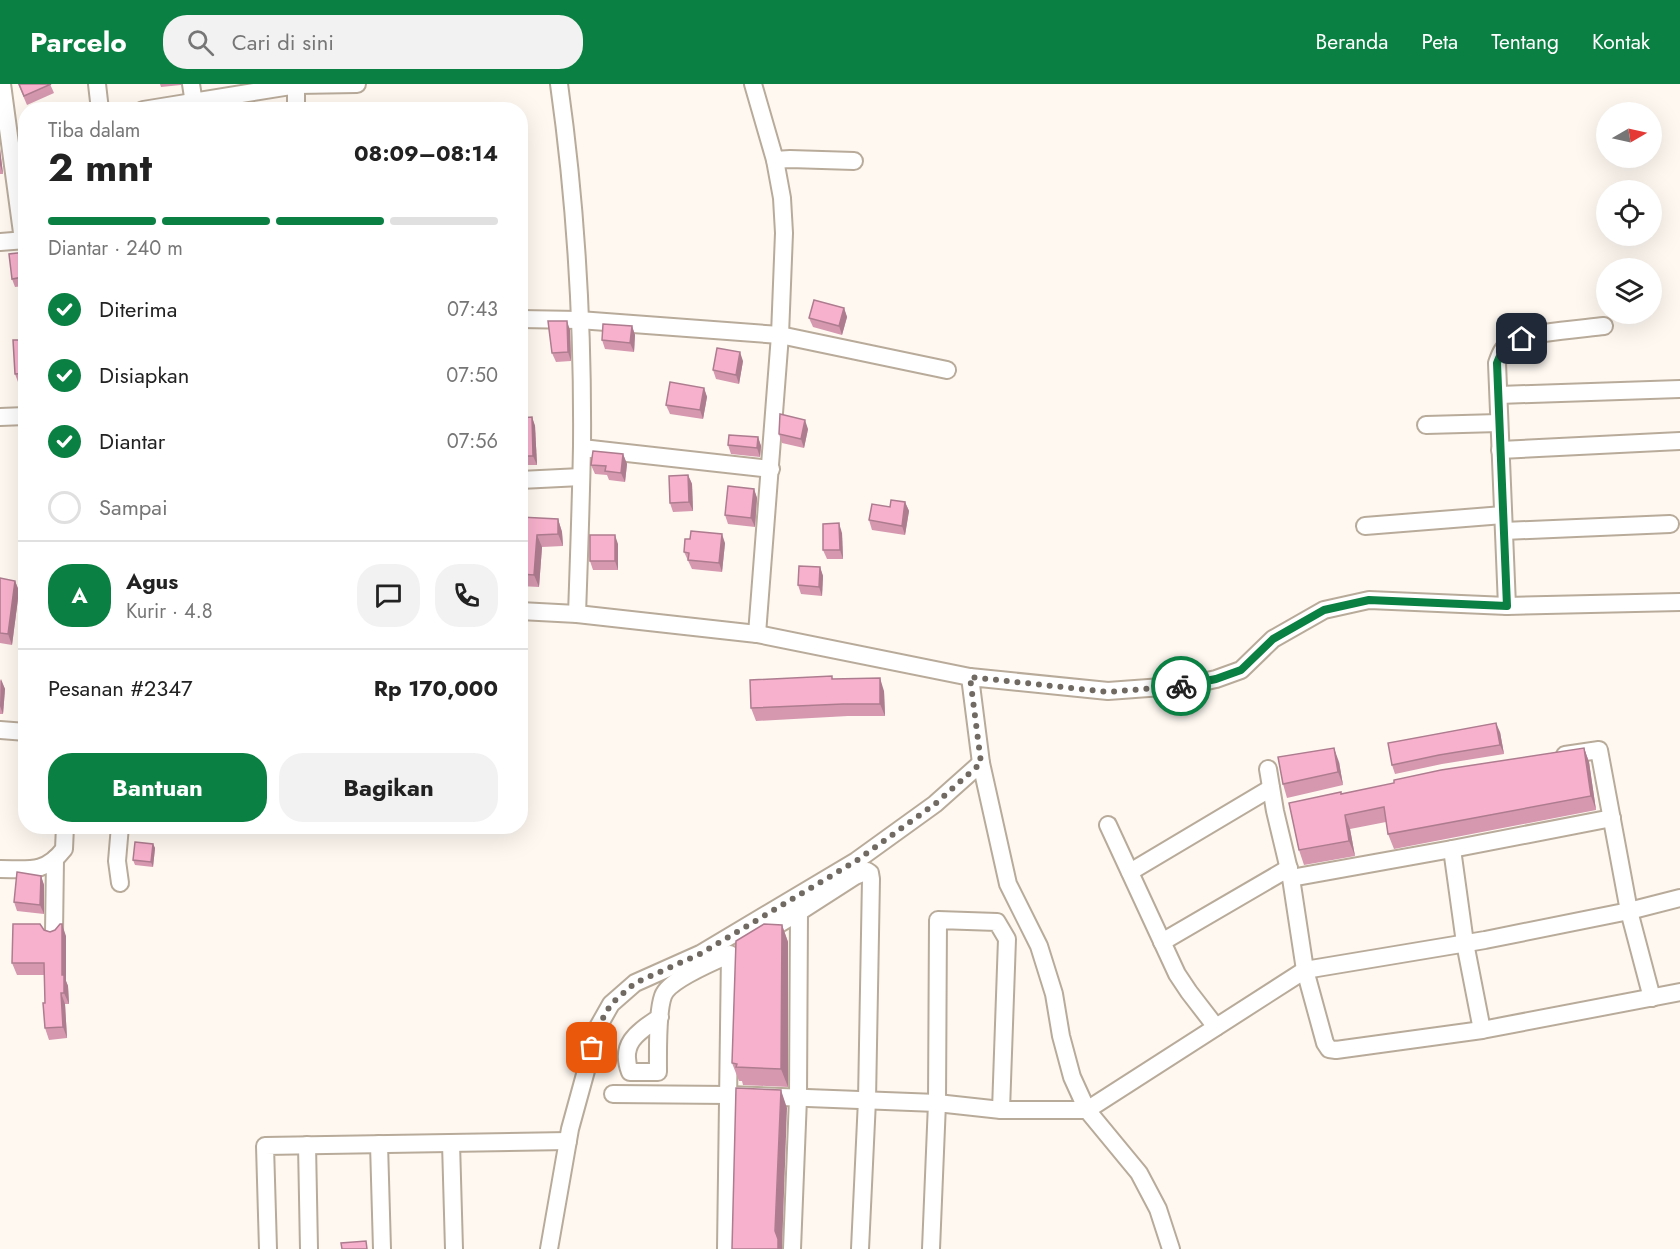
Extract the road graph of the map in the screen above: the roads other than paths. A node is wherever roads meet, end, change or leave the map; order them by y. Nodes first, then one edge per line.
1 (2, 84) edge
2 (97, 84) edge
3 (191, 84) edge
4 (357, 84) edge
5 (559, 84) edge
6 (753, 84) edge
7 (296, 85) edge
8 (99, 102) edge
9 (193, 102) edge
10 (213, 102) edge
11 (296, 102) edge
12 (12, 131) edge
13 (775, 160) junction
14 (854, 161) dead end
15 (18, 186) edge
16 (18, 240) edge
17 (0, 242) edge
18 (528, 319) edge
19 (579, 320) junction
20 (1604, 326) dead end
21 (780, 335) junction
22 (947, 370) dead end
23 (1680, 389) edge
24 (1499, 395) junction
25 (18, 416) edge
26 (0, 417) edge
27 (1499, 423) junction
28 (1426, 424) dead end
29 (1680, 441) edge
30 (582, 448) junction
31 (1500, 450) junction
32 (771, 469) junction
33 (581, 477) junction
34 (528, 480) edge
35 (1504, 523) junction
36 (1670, 524) dead end
37 (1365, 526) dead end
38 (1680, 602) edge
39 (1507, 606) junction
40 (528, 611) edge
41 (577, 614) junction
42 (757, 634) junction
43 (970, 677) junction
44 (0, 730) edge
45 (18, 731) edge
46 (1555, 757) edge
47 (981, 763) junction
48 (1268, 769) dead end
49 (1271, 788) junction
50 (1612, 818) junction
51 (1108, 825) dead end
52 (64, 834) edge
53 (119, 834) edge
54 (1452, 849) junction
55 (55, 859) junction
56 (0, 869) edge
57 (1130, 872) junction
58 (1290, 873) junction
59 (120, 883) dead end
60 (1680, 898) edge
61 (1629, 911) junction
62 (799, 912) junction
63 (54, 933) edge
64 (1162, 942) junction
65 (1465, 944) junction
66 (730, 954) junction
67 (1305, 970) junction
68 (1680, 992) edge
69 (1652, 998) junction
70 (660, 1017) dead end
71 (1216, 1027) junction
72 (1482, 1030) junction
73 (613, 1094) dead end
74 (729, 1095) junction
75 (798, 1098) junction
76 (867, 1100) junction
77 (937, 1103) junction
78 (1001, 1110) junction
79 (1087, 1110) junction
80 (568, 1141) junction
81 (451, 1143) junction
82 (379, 1144) junction
83 (307, 1145) junction
84 (268, 1249) edge
85 (309, 1249) edge
86 (382, 1249) edge
87 (454, 1249) edge
88 (549, 1249) edge
89 (726, 1249) edge
90 (792, 1249) edge
91 (860, 1249) edge
92 (931, 1249) edge
93 (1171, 1249) edge

1 - 12 street
2 - 8 street
3 - 9 street
4 - 7 street
5 - 19 street
6 - 13 street
7 - 10 street
7 - 11 street
12 - 15 street
13 - 14 street
13 - 21 street
16 - 17 street
18 - 19 street
19 - 21 street
19 - 30 street
20 - 24 street
21 - 22 street
21 - 32 street
23 - 24 street
24 - 27 street
25 - 26 street
27 - 28 street
27 - 31 street
29 - 31 street
30 - 32 street
30 - 33 street
31 - 35 street
32 - 42 street
33 - 34 street
33 - 41 street
35 - 36 street
35 - 37 street
35 - 39 street
38 - 39 street
39 - 43 street
40 - 41 street
41 - 42 street
42 - 43 street
43 - 47 street
44 - 45 street
46 - 50 street
47 - 79 street
47 - 80 street
48 - 49 street
49 - 57 street
49 - 58 street
50 - 54 street
50 - 61 street
51 - 57 street
52 - 55 street
53 - 59 street
54 - 58 street
54 - 65 street
55 - 56 street
55 - 63 street
57 - 64 street
58 - 64 street
58 - 67 street
60 - 61 street
61 - 65 street
61 - 69 street
62 - 66 street
62 - 75 street
62 - 76 street
64 - 71 street
65 - 67 street
65 - 72 street
66 - 70 street
66 - 74 street
67 - 71 street
67 - 72 street
68 - 69 street
69 - 72 street
71 - 79 street
73 - 74 street
74 - 75 street
74 - 89 street
75 - 76 street
75 - 90 street
76 - 77 street
76 - 91 street
77 - 78 street
77 - 78 street
77 - 92 street
78 - 79 street
79 - 93 street
80 - 81 street
80 - 88 street
81 - 82 street
81 - 87 street
82 - 83 street
82 - 86 street
83 - 84 street
83 - 85 street

